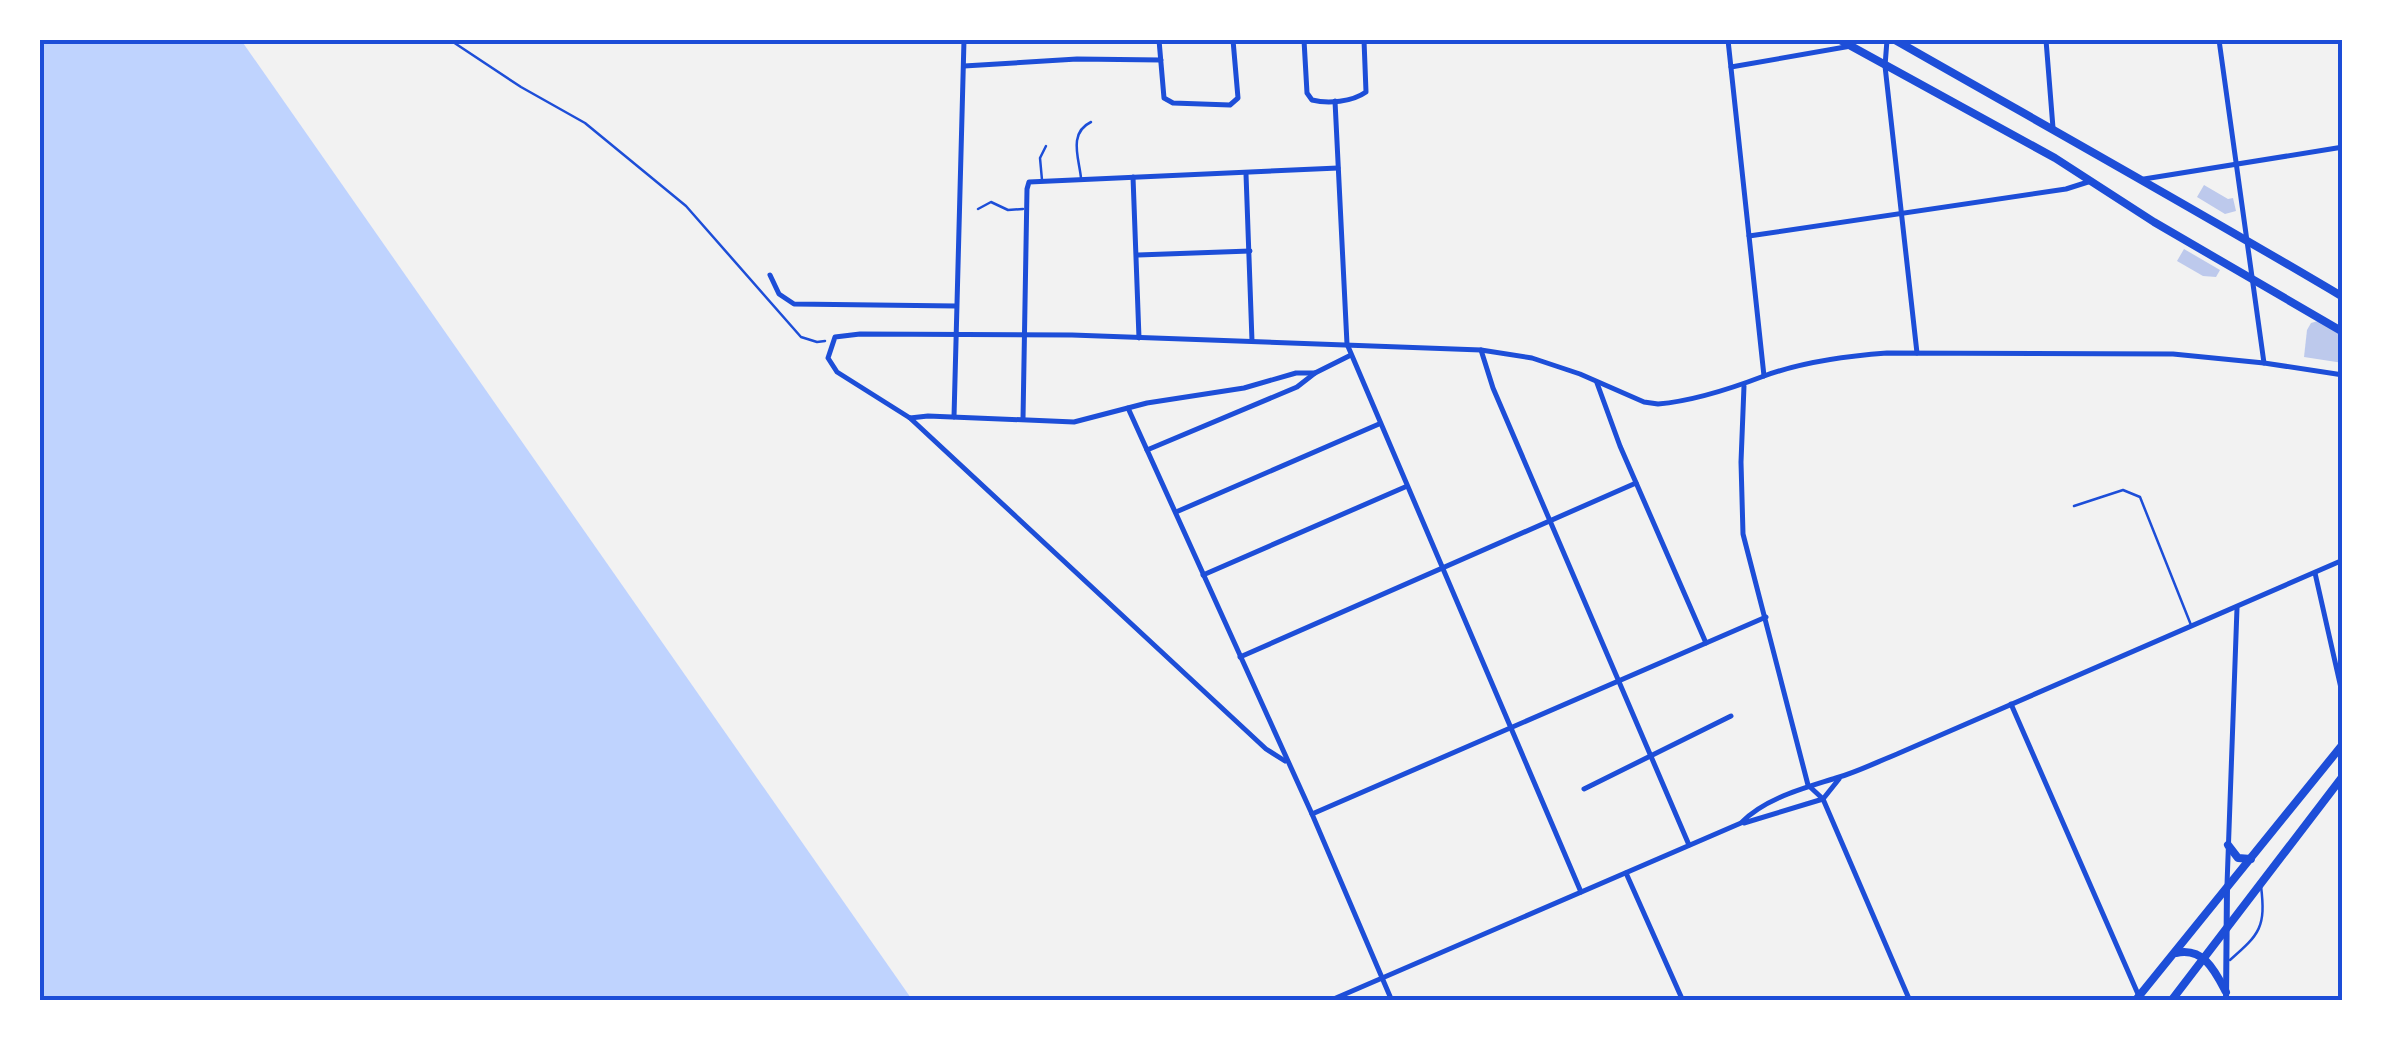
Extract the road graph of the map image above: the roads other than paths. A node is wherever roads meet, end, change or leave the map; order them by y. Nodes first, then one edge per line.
1 (964, 40) edge
2 (1159, 40) edge
3 (1233, 40) edge
4 (1304, 40) edge
5 (1364, 40) edge
6 (1728, 40) edge
7 (1840, 40) edge
8 (1887, 40) edge
9 (1899, 40) edge
10 (2046, 40) edge
11 (2219, 40) edge
12 (1851, 46) junction
13 (1160, 60) junction
14 (964, 66) junction
15 (1731, 66) junction
16 (1885, 66) junction
17 (1335, 101) junction
18 (1091, 122) dead end
19 (2053, 131) junction
20 (1046, 146) dead end
21 (2343, 147) edge
22 (2237, 163) junction
23 (1338, 168) junction
24 (1246, 174) junction
25 (1133, 177) junction
26 (1081, 179) junction
27 (1042, 180) junction
28 (2139, 180) junction
29 (2091, 181) junction
30 (978, 208) dead end
31 (1026, 208) junction
32 (1900, 214) junction
33 (1749, 236) junction
34 (2249, 240) junction
35 (1250, 251) junction
36 (1136, 256) junction
37 (770, 274) dead end
38 (2253, 279) junction
39 (2343, 296) edge
40 (956, 306) junction
41 (2343, 332) edge
42 (955, 336) junction
43 (1025, 336) junction
44 (1139, 338) junction
45 (1252, 340) junction
46 (1347, 344) junction
47 (1481, 350) junction
48 (1917, 353) junction
49 (1351, 355) junction
50 (2264, 363) junction
51 (1315, 372) junction
52 (2343, 375) edge
53 (1764, 376) junction
54 (1596, 382) junction
55 (1744, 386) junction
56 (1128, 408) junction
57 (954, 417) junction
58 (910, 418) junction
59 (1023, 420) junction
60 (1378, 424) junction
61 (1148, 450) junction
62 (1636, 483) junction
63 (1405, 486) junction
64 (2074, 506) dead end
65 (1176, 512) junction
66 (1550, 522) junction
67 (2343, 560) edge
68 (1441, 570) junction
69 (2315, 572) junction
70 (1203, 575) junction
71 (2237, 608) junction
72 (1766, 618) junction
73 (2192, 626) junction
74 (1706, 643) junction
75 (1240, 657) junction
76 (1618, 682) junction
77 (2343, 698) edge
78 (2011, 704) junction
79 (1732, 716) dead end
80 (1510, 729) junction
81 (2343, 744) edge
82 (1650, 756) junction
83 (1288, 762) junction
84 (2343, 776) edge
85 (1840, 777) junction
86 (1808, 785) junction
87 (1584, 789) dead end
88 (1824, 799) junction
89 (1312, 814) junction
90 (1741, 823) junction
91 (2228, 845) junction
92 (1689, 846) junction
93 (2251, 860) junction
94 (1626, 873) junction
95 (2260, 885) junction
96 (2227, 887) junction
97 (1580, 892) junction
98 (2227, 928) junction
99 (2174, 954) junction
100 (2204, 958) junction
101 (2227, 962) junction
102 (1382, 977) junction
103 (2226, 997) edge
104 (2137, 998) edge
105 (1329, 1001) edge
106 (1392, 1001) edge
107 (1683, 1001) edge
108 (1910, 1001) edge
109 (2170, 1001) edge

1 - 14 street
2 - 13 street
3 - 13 street
4 - 17 street
5 - 17 street
6 - 15 street
7 - 12 main road
8 - 16 street
9 - 19 main road
10 - 19 street
11 - 22 street
12 - 15 street
12 - 16 main road
13 - 14 street
14 - 40 street
15 - 33 street
16 - 29 main road
16 - 32 street
17 - 23 street
18 - 26 lane
19 - 28 main road
20 - 27 lane
21 - 22 street
22 - 28 street
22 - 34 street
23 - 24 street
23 - 46 street
24 - 25 street
24 - 35 street
25 - 26 street
25 - 36 street
26 - 27 street
27 - 31 street
28 - 34 main road
29 - 32 street
29 - 38 main road
30 - 31 lane
31 - 43 street
32 - 33 street
32 - 48 street
33 - 53 street
34 - 38 street
34 - 39 main road
35 - 36 street
35 - 45 street
36 - 44 street
37 - 40 street
38 - 41 main road
38 - 50 street
40 - 42 street
42 - 43 street
42 - 57 street
42 - 58 street
43 - 44 street
43 - 59 street
44 - 45 street
45 - 46 street
46 - 47 street
46 - 49 street
47 - 54 street
47 - 66 street
48 - 50 street
48 - 53 street
49 - 51 street
49 - 60 street
50 - 52 street
51 - 56 street
51 - 61 street
53 - 55 street
54 - 55 street
54 - 62 street
55 - 72 street
56 - 59 street
56 - 61 street
57 - 58 street
57 - 59 street
58 - 83 street
60 - 63 street
60 - 65 street
61 - 65 street
62 - 66 street
62 - 74 street
63 - 68 street
63 - 70 street
64 - 73 lane
65 - 70 street
66 - 68 street
66 - 76 street
67 - 69 street
68 - 75 street
68 - 80 street
69 - 71 street
69 - 77 street
70 - 75 street
71 - 73 street
71 - 91 street
72 - 74 street
72 - 86 street
73 - 78 street
74 - 76 street
75 - 83 street
76 - 80 street
76 - 82 street
78 - 85 street
78 - 104 street
79 - 82 street
80 - 89 street
80 - 97 street
81 - 93 main road
82 - 87 street
82 - 92 street
83 - 89 street
84 - 95 main road
85 - 86 street
85 - 88 street
86 - 88 street
86 - 90 street
88 - 90 street
88 - 108 street
89 - 102 street
90 - 92 street
91 - 93 main road
91 - 96 street
92 - 94 street
93 - 96 main road
94 - 97 street
94 - 107 street
95 - 98 main road
95 - 101 lane
96 - 98 main road
96 - 99 main road
97 - 102 street
98 - 100 main road
98 - 101 main road
99 - 100 main road
99 - 104 main road
100 - 103 main road
100 - 109 main road
101 - 103 main road
102 - 105 street
102 - 106 street

